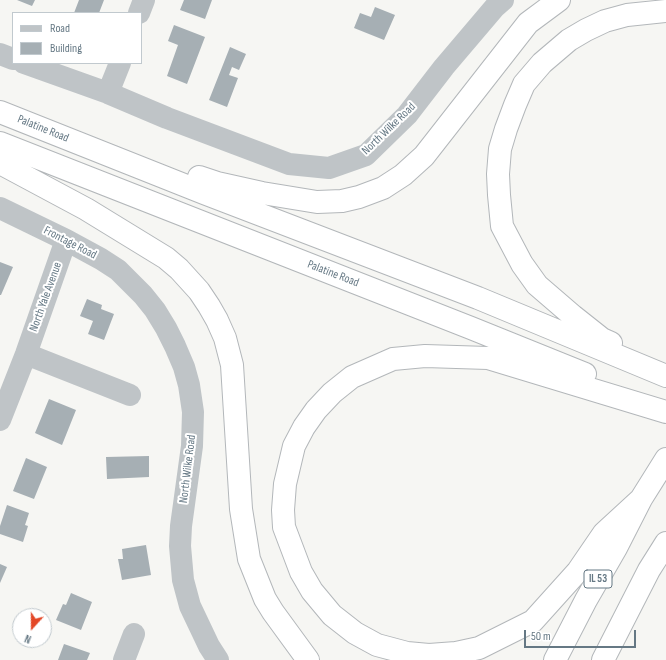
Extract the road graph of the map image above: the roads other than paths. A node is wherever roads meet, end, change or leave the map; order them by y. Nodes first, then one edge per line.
1 (144, 0) edge
2 (503, 0) edge
3 (559, 0) edge
4 (666, 11) edge
5 (139, 12) edge
6 (0, 54) edge
7 (12, 59) edge
8 (27, 64) edge
9 (120, 64) edge
10 (108, 93) junction
11 (0, 101) edge
12 (0, 112) edge
13 (0, 143) edge
14 (0, 163) edge
15 (0, 208) edge
16 (66, 240) junction
17 (134, 287) joint
18 (26, 354) junction
19 (666, 370) edge
20 (666, 376) edge
21 (130, 395) dead end
22 (666, 407) edge
23 (666, 412) edge
24 (0, 420) edge
25 (664, 462) edge
26 (641, 499) junction
27 (666, 543) edge
28 (134, 634) dead end
29 (124, 660) edge
30 (218, 660) edge
31 (308, 660) edge
32 (555, 660) edge
33 (603, 660) edge

1 - 5 street
2 - 10 street, North Wilke Road
3 - 11 highway
4 - 19 highway
6 - 7 street
8 - 10 street
9 - 10 street
12 - 20 highway, Palatine Road
13 - 22 highway, Palatine Road
14 - 31 highway
15 - 16 street, Frontage Road
16 - 17 street, Frontage Road
16 - 18 street, North Yale Avenue
17 - 30 street, North Wilke Road
18 - 21 street
18 - 24 street, North Yale Avenue
23 - 26 highway
25 - 26 highway, IL 53
26 - 32 highway, IL 53
27 - 33 highway
28 - 29 street

